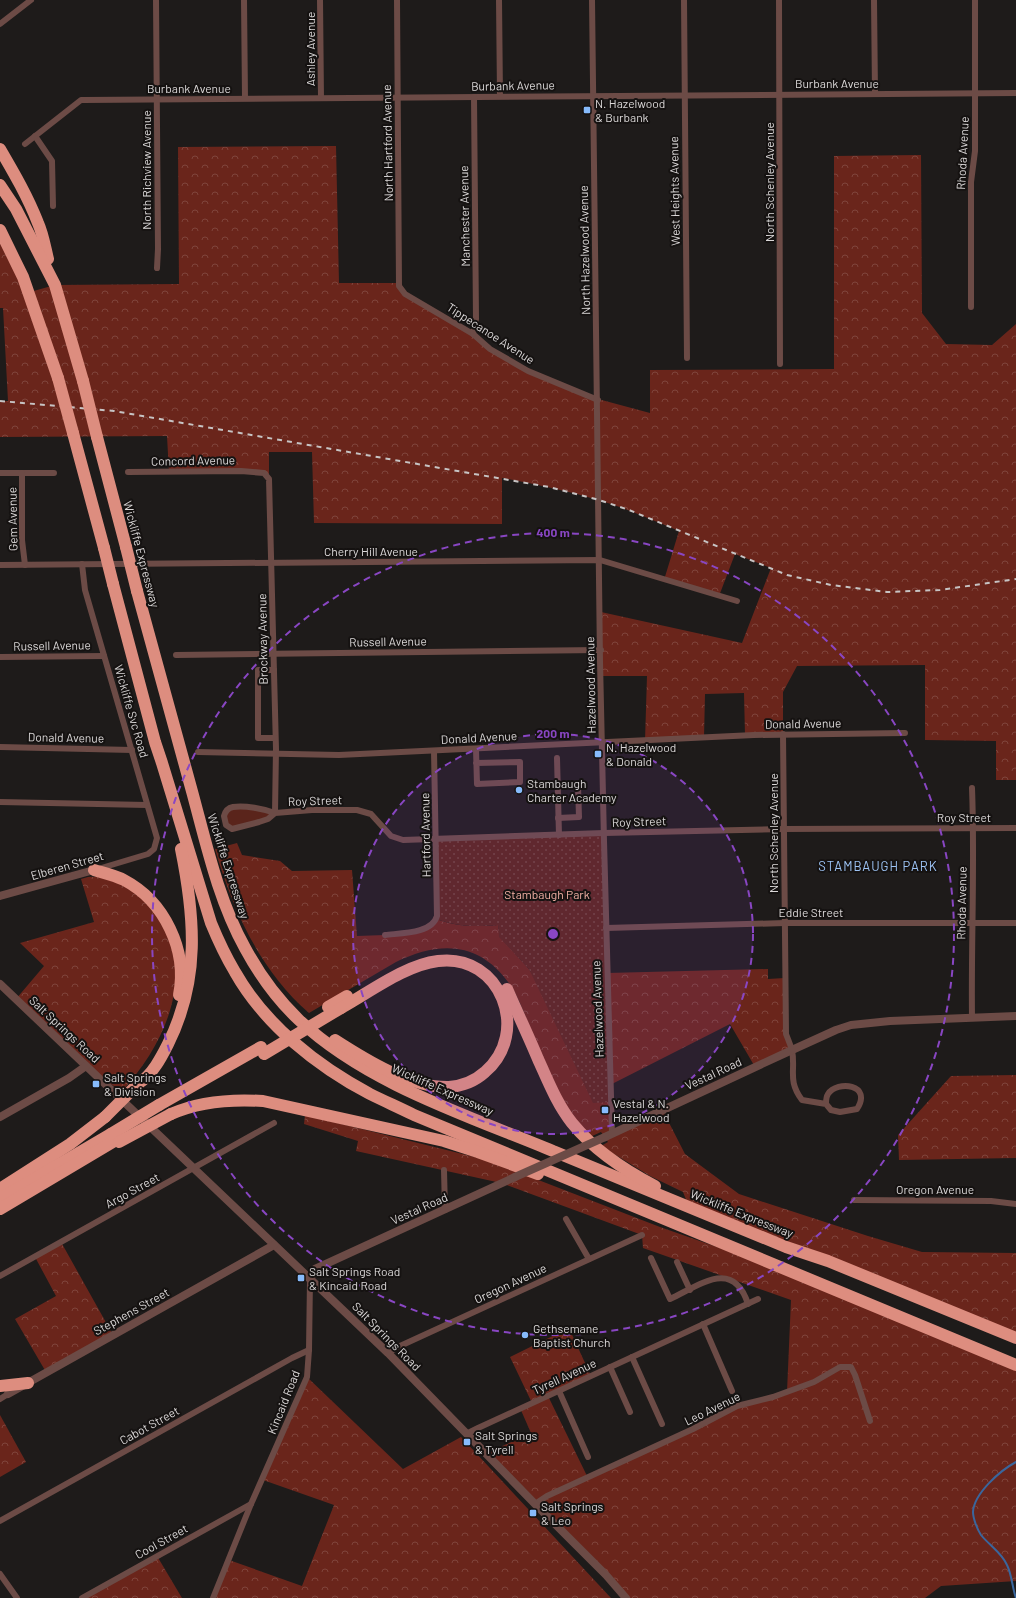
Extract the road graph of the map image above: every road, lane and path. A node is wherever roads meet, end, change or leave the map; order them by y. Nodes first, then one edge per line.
1 (31, 0) edge
2 (156, 0) edge
3 (244, 0) edge
4 (320, 0) edge
5 (396, 0) edge
6 (499, 0) edge
7 (592, 0) edge
8 (684, 0) edge
9 (779, 0) edge
10 (874, 0) edge
11 (975, 0) edge
12 (0, 24) edge
13 (875, 93) junction
14 (975, 93) junction
15 (1016, 93) edge
16 (684, 94) junction
17 (779, 94) junction
18 (593, 95) junction
19 (500, 96) junction
20 (397, 97) junction
21 (474, 97) junction
22 (245, 98) junction
23 (321, 98) junction
24 (157, 99) junction
25 (35, 136) junction
26 (24, 144) dead end
27 (0, 149) edge
28 (0, 185) edge
29 (52, 206) dead end
30 (0, 230) edge
31 (0, 239) edge
32 (13, 256) junction
33 (157, 268) dead end
34 (55, 285) junction
35 (400, 286) joint
36 (971, 307) dead end
37 (473, 334) junction
38 (687, 358) dead end
39 (780, 364) dead end
40 (598, 400) junction
41 (128, 472) dead end
42 (258, 472) joint
43 (0, 473) edge
44 (22, 473) junction
45 (54, 473) dead end
46 (599, 500) joint
47 (600, 560) junction
48 (271, 563) junction
49 (82, 564) junction
50 (0, 565) edge
51 (25, 565) junction
52 (737, 601) dead end
53 (601, 650) junction
54 (273, 654) junction
55 (176, 655) dead end
56 (104, 656) junction
57 (0, 657) edge
58 (274, 670) junction
59 (905, 733) dead end
60 (784, 734) junction
61 (275, 738) junction
62 (154, 742) junction
63 (602, 743) junction
64 (0, 747) edge
65 (476, 749) junction
66 (132, 750) junction
67 (434, 751) junction
68 (198, 752) dead end
69 (276, 753) junction
70 (557, 758) dead end
71 (476, 764) junction
72 (578, 786) dead end
73 (972, 788) dead end
74 (0, 802) edge
75 (148, 805) junction
76 (275, 813) junction
77 (558, 818) junction
78 (973, 828) junction
79 (1016, 828) edge
80 (784, 829) junction
81 (604, 833) junction
82 (559, 835) junction
83 (436, 839) junction
84 (141, 856) joint
85 (94, 870) junction
86 (217, 881) junction
87 (0, 896) edge
88 (785, 923) junction
89 (972, 923) junction
90 (1016, 923) edge
91 (606, 928) junction
92 (385, 935) dead end
93 (0, 984) edge
94 (1016, 1016) edge
95 (972, 1018) junction
96 (262, 1050) junction
97 (792, 1050) junction
98 (86, 1066) junction
99 (139, 1083) junction
100 (826, 1104) junction
101 (166, 1110) junction
102 (0, 1117) edge
103 (274, 1123) dead end
104 (608, 1135) junction
105 (115, 1139) junction
106 (194, 1168) junction
107 (444, 1170) dead end
108 (0, 1189) edge
109 (0, 1199) edge
110 (854, 1200) dead end
111 (625, 1201) junction
112 (1016, 1204) edge
113 (689, 1207) junction
114 (0, 1210) edge
115 (445, 1210) junction
116 (566, 1219) dead end
117 (642, 1235) dead end
118 (274, 1245) junction
119 (651, 1258) dead end
120 (589, 1259) junction
121 (678, 1262) dead end
122 (0, 1276) edge
123 (310, 1279) junction
124 (690, 1290) junction
125 (758, 1299) dead end
126 (748, 1304) junction
127 (703, 1324) junction
128 (1016, 1338) edge
129 (309, 1350) junction
130 (388, 1353) junction
131 (632, 1357) junction
132 (1016, 1365) edge
133 (610, 1367) junction
134 (28, 1383) joint
135 (559, 1391) junction
136 (732, 1391) dead end
137 (2, 1393) edge
138 (630, 1412) dead end
139 (870, 1421) dead end
140 (662, 1424) dead end
141 (466, 1434) junction
142 (588, 1457) dead end
143 (252, 1504) junction
144 (535, 1504) junction
145 (0, 1521) edge
146 (0, 1574) edge
147 (17, 1598) edge
148 (82, 1598) edge
149 (213, 1598) edge
150 (626, 1598) edge

1 - 12 street
2 - 24 street, North Richview Avenue
3 - 22 street
4 - 23 street, Ashley Avenue
5 - 20 street, North Hartford Avenue
6 - 19 street
7 - 18 street, North Hazelwood Avenue
8 - 16 street, West Heights Avenue
9 - 17 street, North Schenley Avenue
10 - 13 street
11 - 14 street, Rhoda Avenue
13 - 14 street, Burbank Avenue
13 - 17 street, Burbank Avenue
14 - 15 street, Burbank Avenue
14 - 36 street, Rhoda Avenue
16 - 17 street, Burbank Avenue
16 - 18 street, Burbank Avenue
16 - 38 street, West Heights Avenue
17 - 39 street, North Schenley Avenue
18 - 19 street, Burbank Avenue
18 - 40 street, North Hazelwood Avenue
19 - 21 street, Burbank Avenue
20 - 21 street, Burbank Avenue
20 - 23 street, Burbank Avenue
20 - 35 street, North Hartford Avenue
21 - 37 street, Manchester Avenue
22 - 23 street, Burbank Avenue
22 - 24 street, Burbank Avenue
24 - 25 street, Burbank Avenue
24 - 33 street, North Richview Avenue
25 - 26 street, Burbank Avenue
25 - 29 street
27 - 34 highway
28 - 34 highway, Wickliffe Expressway
30 - 32 highway
31 - 32 highway
32 - 62 highway, bridge
34 - 86 highway, Wickliffe Expressway, bridge
35 - 37 street, Tippecanoe Avenue
37 - 40 street, Tippecanoe Avenue
40 - 46 street, North Hazelwood Avenue
41 - 42 street, Concord Avenue
42 - 48 street, Brockway Avenue
43 - 44 street
44 - 45 street
44 - 51 street, Gem Avenue
46 - 47 street, Hazelwood Avenue
47 - 48 street, Cherry Hill Avenue
47 - 52 street, Cherry Hill Avenue
47 - 53 street, Hazelwood Avenue
48 - 49 street, Cherry Hill Avenue
48 - 54 street, Brockway Avenue
49 - 51 street, Cherry Hill Avenue
49 - 56 street, Wickliffe Svc Road
50 - 51 street, Cherry Hill Avenue
53 - 54 street, Russell Avenue
53 - 63 street, Hazelwood Avenue
54 - 55 street, Russell Avenue
54 - 58 street, Brockway Avenue
56 - 57 street, Russell Avenue
56 - 66 street, Wickliffe Svc Road
58 - 61 street, Brockway Avenue
58 - 61 street
59 - 60 street, Donald Avenue
60 - 63 street, Donald Avenue
60 - 80 street, North Schenley Avenue
61 - 69 street, Brockway Avenue
62 - 99 highway
62 - 111 highway
63 - 65 street, Donald Avenue
63 - 81 street, Hazelwood Avenue
64 - 66 street, Donald Avenue
65 - 67 street, Donald Avenue
65 - 71 street
66 - 75 street, Wickliffe Svc Road
67 - 69 street, Donald Avenue
67 - 83 street, Hartford Avenue
68 - 69 street, Donald Avenue
69 - 76 street, Brockway Avenue
70 - 77 street
71 - 71 street
72 - 77 street
73 - 78 street, Rhoda Avenue
74 - 75 street
75 - 84 street, Wickliffe Svc Road
76 - 76 street, Roy Street
76 - 83 street, Roy Street
77 - 82 street
78 - 79 street, Roy Street
78 - 80 street, Roy Street
78 - 89 street, Rhoda Avenue
80 - 81 street, Roy Street
80 - 88 street, North Schenley Avenue
81 - 82 street, Roy Street
81 - 91 street, Hazelwood Avenue
82 - 83 street, Roy Street
83 - 92 street, Hartford Avenue
84 - 85 street, Elberen Street
85 - 87 street, Elberen Street
85 - 99 highway
86 - 96 highway, bridge
86 - 113 highway, Wickliffe Expressway
88 - 89 street, Eddie Street
88 - 91 street, Eddie Street
88 - 97 street, North Schenley Avenue
89 - 90 street, Eddie Street
89 - 95 street, Rhoda Avenue
91 - 104 street, Hazelwood Avenue
93 - 98 street, Salt Springs Road
94 - 95 street, Vestal Road
95 - 97 street, Vestal Road
96 - 101 highway
96 - 113 highway
97 - 100 street, North Schenley Avenue
97 - 104 street, Vestal Road
98 - 102 street
98 - 106 street, Salt Springs Road
99 - 108 highway, bridge
100 - 100 street
101 - 105 highway, bridge
101 - 111 highway
103 - 106 street, Argo Street
104 - 115 street, Vestal Road, bridge
105 - 109 highway
105 - 114 highway
106 - 118 street, Salt Springs Road
106 - 122 street, Argo Street
107 - 115 street
110 - 112 street, Oregon Avenue
111 - 132 highway
113 - 128 highway, Wickliffe Expressway
115 - 123 street, Vestal Road
116 - 120 street
117 - 120 street, Oregon Avenue
118 - 123 street, Salt Springs Road
118 - 134 street, Stephens Street
119 - 124 street
120 - 130 street, Oregon Avenue
121 - 124 street
123 - 129 street, Kincaid Road
123 - 130 street, Salt Springs Road
124 - 126 street
125 - 126 street, Tyrell Avenue
126 - 127 street, Tyrell Avenue
127 - 131 street, Tyrell Avenue
127 - 136 street
129 - 143 street, Kincaid Road
129 - 145 street, Cabot Street
130 - 141 street, Salt Springs Road
131 - 133 street, Tyrell Avenue
131 - 140 street
133 - 135 street, Tyrell Avenue
133 - 138 street
134 - 137 highway
135 - 141 street, Tyrell Avenue
135 - 142 street
139 - 144 street, Leo Avenue
141 - 144 street, Salt Springs Road
143 - 148 street, Cool Street
143 - 149 street, Kincaid Road
144 - 150 street, Salt Springs Road
146 - 147 street

